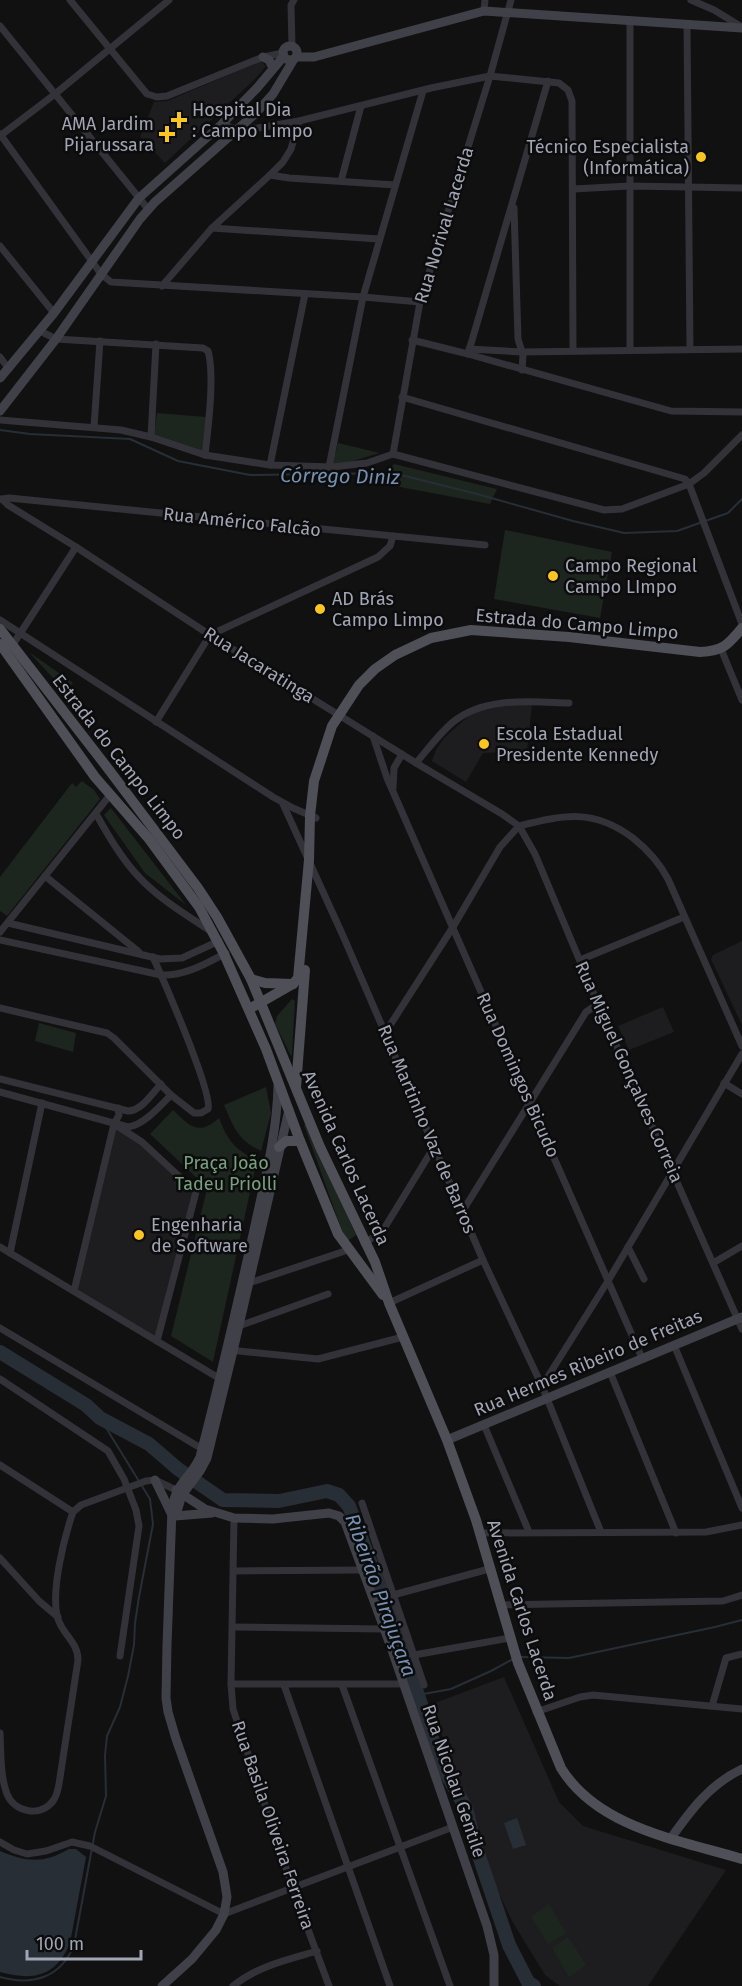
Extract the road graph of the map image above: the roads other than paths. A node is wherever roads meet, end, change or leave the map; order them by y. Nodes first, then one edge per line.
1 (70, 0) edge
2 (169, 0) edge
3 (294, 0) edge
4 (486, 0) edge
5 (511, 0) edge
6 (691, 0) edge
7 (707, 7) junction
8 (484, 11) junction
9 (508, 12) junction
10 (630, 22) junction
11 (687, 25) junction
12 (0, 26) edge
13 (714, 26) junction
14 (742, 27) edge
15 (292, 47) junction
16 (111, 48) junction
17 (284, 55) junction
18 (263, 57) junction
19 (295, 58) junction
20 (273, 68) junction
21 (490, 76) junction
22 (549, 81) junction
23 (423, 91) junction
24 (55, 94) junction
25 (361, 105) junction
26 (299, 121) junction
27 (222, 124) junction
28 (236, 129) junction
29 (0, 135) edge
30 (270, 176) junction
31 (342, 181) junction
32 (395, 185) junction
33 (630, 186) junction
34 (687, 187) junction
35 (742, 188) edge
36 (573, 189) junction
37 (139, 198) junction
38 (514, 200) junction
39 (148, 210) junction
40 (212, 228) junction
41 (379, 239) junction
42 (0, 246) edge
43 (92, 260) junction
44 (101, 274) junction
45 (162, 286) junction
46 (305, 294) junction
47 (363, 297) junction
48 (420, 302) junction
49 (54, 312) junction
50 (40, 331) junction
51 (56, 339) junction
52 (412, 340) junction
53 (100, 341) junction
54 (156, 344) junction
55 (690, 349) junction
56 (742, 349) edge
57 (630, 350) junction
58 (469, 351) junction
59 (573, 351) junction
60 (522, 352) junction
61 (0, 357) edge
62 (9, 369) junction
63 (522, 370) junction
64 (0, 378) edge
65 (402, 397) junction
66 (0, 411) edge
67 (742, 412) edge
68 (0, 420) edge
69 (94, 427) junction
70 (742, 435) edge
71 (151, 437) junction
72 (393, 454) junction
73 (205, 455) junction
74 (270, 465) junction
75 (329, 467) junction
76 (689, 484) junction
77 (2, 499) edge
78 (393, 536) junction
79 (485, 545) dead end
80 (75, 547) junction
81 (0, 620) edge
82 (742, 626) edge
83 (0, 629) edge
84 (20, 633) junction
85 (210, 635) junction
86 (0, 644) edge
87 (12, 646) junction
88 (721, 649) junction
89 (742, 700) edge
90 (569, 703) dead end
91 (339, 714) junction
92 (156, 722) junction
93 (373, 736) junction
94 (402, 754) junction
95 (416, 763) junction
96 (95, 777) junction
97 (123, 788) junction
98 (393, 791) junction
99 (110, 795) junction
100 (283, 804) junction
101 (96, 814) junction
102 (313, 817) junction
103 (519, 826) junction
104 (311, 864) junction
105 (45, 876) junction
106 (185, 914) junction
107 (203, 914) junction
108 (684, 917) junction
109 (8, 923) junction
110 (453, 927) junction
111 (0, 932) edge
112 (220, 937) junction
113 (0, 940) edge
114 (234, 949) junction
115 (141, 953) junction
116 (224, 954) junction
117 (153, 957) junction
118 (580, 960) junction
119 (161, 975) junction
120 (251, 980) junction
121 (293, 984) junction
122 (261, 1002) junction
123 (598, 1004) junction
124 (0, 1008) edge
125 (249, 1009) junction
126 (385, 1033) junction
127 (742, 1046) edge
128 (267, 1049) junction
129 (299, 1052) junction
130 (742, 1054) edge
131 (285, 1060) junction
132 (278, 1077) junction
133 (0, 1079) edge
134 (724, 1083) junction
135 (161, 1084) junction
136 (296, 1089) junction
137 (0, 1092) edge
138 (742, 1094) edge
139 (171, 1095) junction
140 (530, 1101) junction
141 (42, 1103) junction
142 (118, 1108) junction
143 (289, 1110) junction
144 (114, 1124) junction
145 (300, 1141) junction
146 (279, 1147) junction
147 (434, 1147) junction
148 (673, 1171) junction
149 (462, 1212) junction
150 (365, 1244) junction
151 (742, 1246) edge
152 (0, 1247) edge
153 (628, 1247) junction
154 (351, 1252) junction
155 (10, 1253) junction
156 (483, 1260) junction
157 (713, 1263) junction
158 (644, 1279) dead end
159 (608, 1281) junction
160 (245, 1285) junction
161 (74, 1291) junction
162 (328, 1294) dead end
163 (389, 1303) junction
164 (740, 1317) edge
165 (239, 1326) junction
166 (0, 1328) edge
167 (742, 1329) edge
168 (403, 1336) junction
169 (157, 1341) junction
170 (674, 1345) junction
171 (230, 1351) junction
172 (642, 1358) junction
173 (610, 1372) junction
174 (0, 1379) edge
175 (223, 1381) junction
176 (542, 1386) junction
177 (546, 1398) junction
178 (484, 1425) junction
179 (447, 1440) junction
180 (205, 1450) junction
181 (0, 1465) edge
182 (153, 1482) junction
183 (129, 1486) junction
184 (179, 1492) junction
185 (362, 1503) dead end
186 (742, 1508) edge
187 (73, 1512) junction
188 (213, 1513) junction
189 (173, 1517) junction
190 (234, 1518) junction
191 (742, 1525) edge
192 (529, 1532) junction
193 (601, 1532) junction
194 (480, 1533) junction
195 (676, 1533) junction
196 (0, 1558) edge
197 (489, 1569) junction
198 (363, 1570) junction
199 (234, 1571) junction
200 (393, 1595) junction
201 (742, 1595) edge
202 (500, 1605) junction
203 (58, 1617) junction
204 (232, 1626) junction
205 (383, 1629) junction
206 (510, 1638) junction
207 (742, 1654) edge
208 (414, 1655) junction
209 (120, 1656) dead end
210 (231, 1684) junction
211 (403, 1684) junction
212 (284, 1685) junction
213 (342, 1685) junction
214 (424, 1685) dead end
215 (712, 1706) junction
216 (742, 1709) edge
217 (536, 1712) junction
218 (0, 1733) edge
219 (1, 1755) edge
220 (742, 1768) edge
221 (453, 1827) junction
222 (671, 1838) junction
223 (0, 1842) edge
224 (401, 1846) junction
225 (742, 1859) edge
226 (348, 1868) junction
227 (293, 1889) junction
228 (224, 1914) junction
229 (316, 1951) junction
230 (162, 1986) edge
231 (233, 1986) edge
232 (329, 1986) edge
233 (390, 1986) edge
234 (450, 1986) edge
235 (494, 1986) edge

1 - 16 street
2 - 16 street
3 - 15 street
4 - 8 street
5 - 9 street, Rua Norival Lacerda
6 - 7 street
7 - 13 street
7 - 14 street
8 - 9 street
8 - 19 street
9 - 10 street
9 - 21 street, Rua Norival Lacerda
10 - 11 street
10 - 33 street
11 - 13 street
11 - 34 street
12 - 24 street
13 - 14 street
15 - 17 street
15 - 19 street
16 - 18 street
16 - 24 street
17 - 18 street
17 - 19 street
17 - 20 street
18 - 20 street
19 - 28 street
20 - 27 street
21 - 22 street
21 - 23 street
21 - 48 street, Rua Norival Lacerda
22 - 36 street
22 - 38 street
23 - 25 street
23 - 32 street
24 - 29 street
24 - 37 street
25 - 26 street
25 - 31 street
26 - 28 street
26 - 30 street
27 - 28 street
27 - 37 street
28 - 39 street
29 - 43 street
30 - 31 street
30 - 40 street
31 - 32 street
32 - 41 street
33 - 34 street
33 - 36 street
33 - 57 street
34 - 35 street
34 - 55 street
36 - 59 street
37 - 39 street
37 - 43 street
38 - 58 street
38 - 60 street
39 - 44 street
40 - 41 street
40 - 45 street
41 - 47 street
42 - 49 street
43 - 44 street
43 - 49 street
44 - 45 street
44 - 51 street
45 - 46 street
46 - 47 street
46 - 74 street
47 - 48 street
47 - 75 street
48 - 52 street, Rua Norival Lacerda
49 - 50 street
50 - 51 street
50 - 62 street
51 - 53 street
51 - 66 street
52 - 58 street
52 - 65 street, Rua Norival Lacerda
53 - 54 street
53 - 69 street
54 - 71 street
54 - 73 street
55 - 56 street
55 - 57 street
57 - 59 street
58 - 60 street
58 - 63 street
59 - 60 street
60 - 63 street
61 - 62 street
62 - 64 street
63 - 67 street
65 - 72 street, Rua Norival Lacerda
65 - 76 street
68 - 69 street
69 - 71 street
70 - 76 street
71 - 73 street
72 - 75 street
72 - 76 street
73 - 74 street
74 - 75 street
76 - 82 street
77 - 78 street, Rua Américo Falcão
77 - 80 street, Rua Jacaratinga
78 - 79 street, Rua Américo Falcão
78 - 85 street
80 - 84 street
80 - 85 street, Rua Jacaratinga
81 - 84 street
82 - 88 main road
83 - 87 main road, Estrada do Campo Limpo
84 - 87 street
84 - 92 street
85 - 91 street, Rua Jacaratinga
85 - 92 street
86 - 96 main road, Estrada do Campo Limpo
87 - 97 main road, Estrada do Campo Limpo
88 - 89 street
88 - 91 main road, Estrada do Campo Limpo
90 - 95 street
91 - 93 street, Rua Jacaratinga
91 - 102 main road, Estrada do Campo Limpo
92 - 100 street
93 - 94 street, Rua Jacaratinga
93 - 98 street, Rua Domingos Bicudo
94 - 95 street, Rua Jacaratinga
94 - 98 street
95 - 103 street, Rua Jacaratinga
96 - 97 main road
96 - 99 main road, Estrada do Campo Limpo
97 - 112 main road, Estrada do Campo Limpo
98 - 110 street, Rua Domingos Bicudo
99 - 101 street
99 - 107 main road, Estrada do Campo Limpo
100 - 102 street
100 - 104 street, Rua Martinho Vaz de Barros
101 - 105 street
101 - 106 street
102 - 104 main road, Estrada do Campo Limpo
103 - 108 street
103 - 110 street
103 - 118 street, Rua Miguel Gonçalves Correia
104 - 121 main road, Estrada do Campo Limpo
104 - 126 street, Rua Martinho Vaz de Barros
104 - 129 main road, Estrada do Campo Limpo
105 - 109 street
105 - 115 street
106 - 107 street
106 - 112 street
107 - 112 main road, Estrada do Campo Limpo
108 - 118 street
108 - 127 street
109 - 111 street
109 - 115 street
110 - 126 street
110 - 140 street, Rua Domingos Bicudo
112 - 114 main road, Estrada do Campo Limpo
112 - 116 main road, Estrada do Campo Limpo
112 - 117 street
113 - 119 street
114 - 116 street
114 - 120 main road, Estrada do Campo Limpo
115 - 117 street
116 - 119 street
116 - 125 main road, Estrada do Campo Limpo
117 - 119 street
118 - 123 street, Rua Miguel Gonçalves Correia
119 - 139 street
120 - 121 main road
120 - 122 main road, Estrada do Campo Limpo
121 - 122 main road
122 - 125 main road
122 - 131 main road, Estrada do Campo Limpo
123 - 140 street
123 - 148 street, Rua Miguel Gonçalves Correia
124 - 135 street
125 - 128 main road, Estrada do Campo Limpo
126 - 147 street, Rua Martinho Vaz de Barros
128 - 131 main road
128 - 132 main road, Estrada do Campo Limpo
129 - 131 main road
129 - 136 main road, Estrada do Campo Limpo
130 - 134 street
131 - 136 main road, Avenida Carlos Lacerda
132 - 143 main road, Avenida Carlos Lacerda
132 - 160 street
133 - 142 street
134 - 138 street
134 - 148 street
135 - 139 street
135 - 142 street
136 - 143 main road, Estrada do Campo Limpo
136 - 150 main road, Avenida Carlos Lacerda
137 - 141 street
139 - 144 street
140 - 149 street
140 - 159 street, Rua Domingos Bicudo
141 - 144 street
141 - 155 street
142 - 144 street
143 - 145 main road, Avenida Carlos Lacerda
143 - 146 street
144 - 161 street
144 - 169 street
145 - 146 main road
145 - 154 main road, Avenida Carlos Lacerda
146 - 160 street
147 - 149 street, Rua Martinho Vaz de Barros
147 - 150 street
148 - 153 street
148 - 157 street, Rua Miguel Gonçalves Correia
149 - 156 street, Rua Martinho Vaz de Barros
150 - 154 main road
150 - 163 main road, Avenida Carlos Lacerda
151 - 157 street
152 - 155 street
153 - 158 street
153 - 159 street
154 - 160 street
154 - 163 main road, Avenida Carlos Lacerda
155 - 161 street
156 - 163 street
156 - 176 street, Rua Martinho Vaz de Barros
157 - 164 street, Rua Miguel Gonçalves Correia
159 - 172 street, Rua Domingos Bicudo
159 - 176 street
160 - 165 street
160 - 171 street
161 - 169 street
162 - 165 street
163 - 168 main road, Avenida Carlos Lacerda
164 - 167 street, Rua Miguel Gonçalves Correia
164 - 170 street, Rua Hermes Ribeiro de Freitas
165 - 171 street
166 - 180 street
168 - 171 street
168 - 179 main road, Avenida Carlos Lacerda
169 - 175 street
170 - 172 street, Rua Hermes Ribeiro de Freitas
170 - 186 street
171 - 175 street
172 - 173 street, Rua Hermes Ribeiro de Freitas
173 - 177 street, Rua Hermes Ribeiro de Freitas
173 - 195 street
174 - 183 street
175 - 180 street
176 - 177 street, Rua Martinho Vaz de Barros
177 - 178 street, Rua Hermes Ribeiro de Freitas
177 - 193 street, Rua Martinho Vaz de Barros
178 - 179 street, Rua Hermes Ribeiro de Freitas
178 - 192 street
179 - 194 main road, Avenida Carlos Lacerda
180 - 184 street
181 - 187 street
182 - 183 street
182 - 184 street
182 - 189 street
183 - 187 street
183 - 209 street
184 - 188 street
184 - 189 street
185 - 200 street
187 - 203 street
188 - 189 street
188 - 190 street
189 - 228 street
190 - 198 street, Rua Nicolau Gentile
190 - 199 street, Rua Basila Oliveira Ferreira
191 - 195 street
192 - 193 street
192 - 194 street
193 - 195 street
194 - 197 main road, Avenida Carlos Lacerda
196 - 203 street
197 - 200 street
197 - 202 main road, Avenida Carlos Lacerda
198 - 199 street
198 - 205 street, Rua Nicolau Gentile
199 - 204 street, Rua Basila Oliveira Ferreira
200 - 208 street
201 - 202 street
202 - 206 main road, Avenida Carlos Lacerda
203 - 219 street
204 - 205 street
204 - 210 street, Rua Basila Oliveira Ferreira
205 - 211 street, Rua Nicolau Gentile
206 - 208 street
206 - 217 main road, Avenida Carlos Lacerda
207 - 215 street
208 - 214 street
210 - 212 street
210 - 227 street, Rua Basila Oliveira Ferreira
211 - 213 street
211 - 221 street, Rua Nicolau Gentile
212 - 213 street
212 - 226 street
213 - 224 street
215 - 216 street
215 - 217 street
217 - 222 main road, Avenida Carlos Lacerda
218 - 219 street
220 - 222 street
221 - 224 street
221 - 235 street, Rua Nicolau Gentile
222 - 225 main road, Avenida Carlos Lacerda
223 - 228 street
224 - 226 street
224 - 234 street
226 - 227 street
226 - 233 street
227 - 228 street
227 - 229 street, Rua Basila Oliveira Ferreira
228 - 230 street
229 - 231 street
229 - 232 street, Rua Basila Oliveira Ferreira

